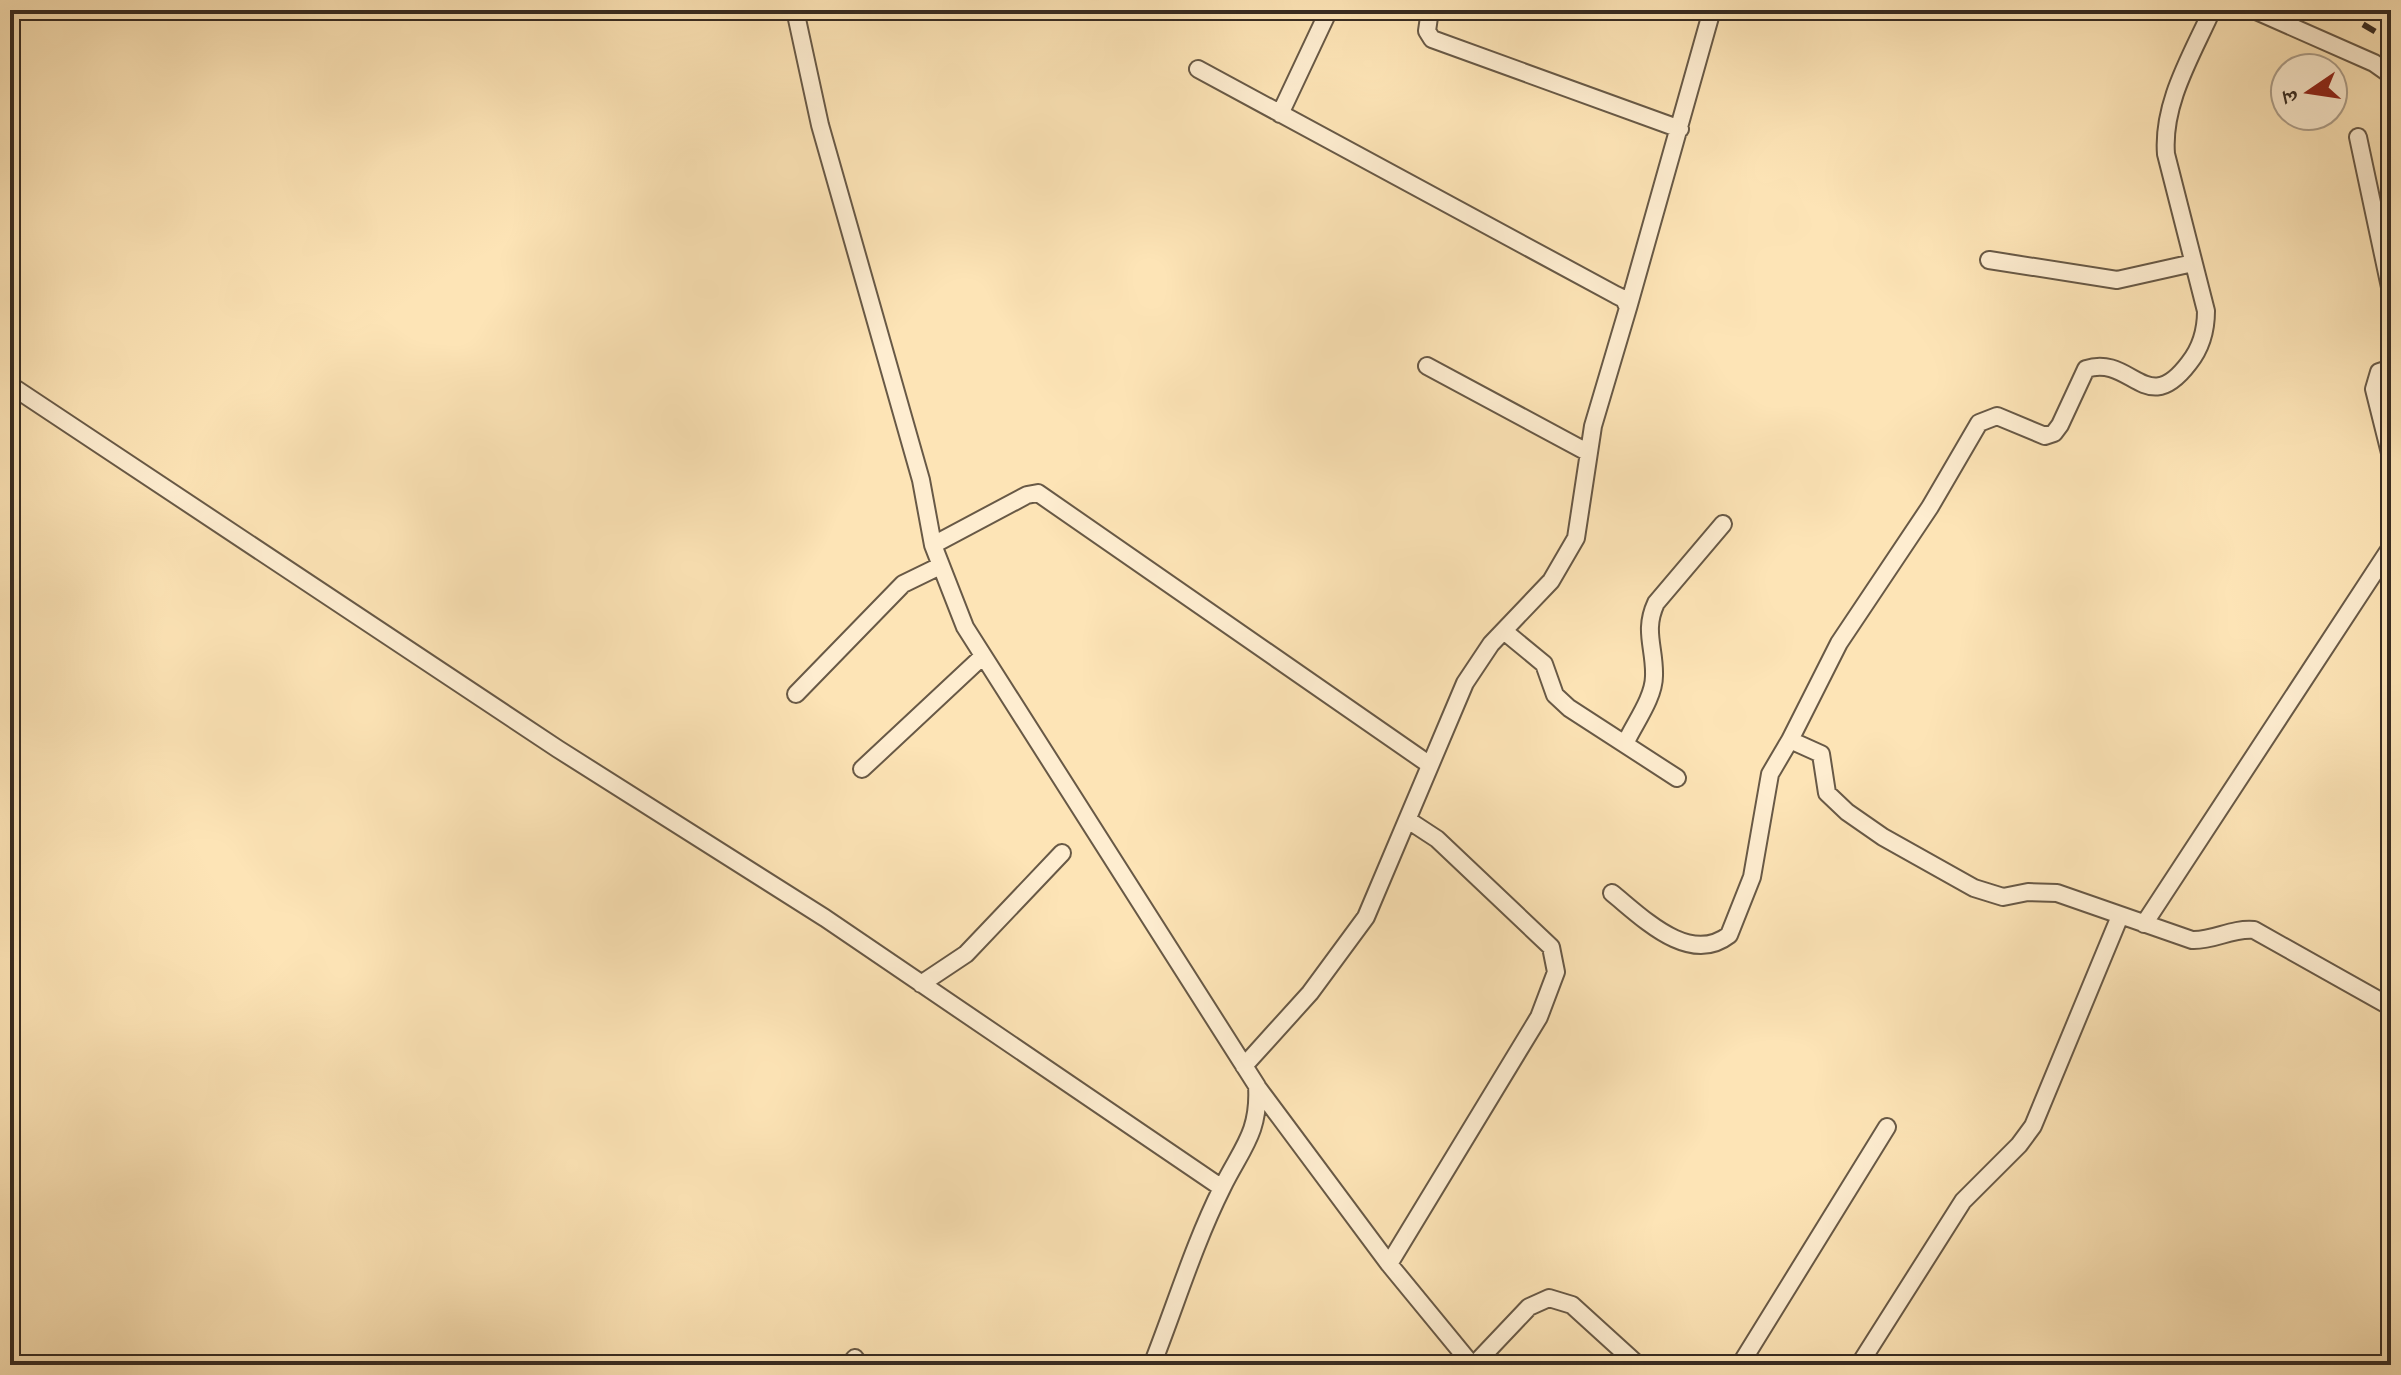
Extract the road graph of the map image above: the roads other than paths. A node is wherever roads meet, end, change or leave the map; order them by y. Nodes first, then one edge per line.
1 (795, 10) edge
2 (1329, 10) edge
3 (1430, 10) edge
4 (1712, 10) edge
5 (2212, 10) edge
6 (2254, 10) edge
7 (1198, 69) dead end
8 (2391, 75) edge
9 (1280, 114) junction
10 (1680, 129) junction
11 (2358, 137) dead end
12 (1989, 260) dead end
13 (2193, 263) junction
14 (2391, 292) edge
15 (1628, 308) junction
16 (1427, 366) dead end
17 (2391, 368) edge
18 (10, 385) edge
19 (1587, 452) junction
20 (2391, 457) edge
21 (1723, 524) dead end
22 (933, 545) junction
23 (2391, 547) edge
24 (940, 566) junction
25 (1504, 631) junction
26 (983, 656) junction
27 (796, 694) dead end
28 (1790, 740) junction
29 (1625, 744) junction
30 (1430, 765) junction
31 (862, 769) dead end
32 (1677, 778) dead end
33 (1408, 820) junction
34 (1062, 853) dead end
35 (1612, 893) dead end
36 (2120, 916) junction
37 (2144, 924) junction
38 (921, 984) junction
39 (2391, 1007) edge
40 (1244, 1066) junction
41 (1257, 1086) junction
42 (1887, 1127) dead end
43 (1222, 1188) junction
44 (1389, 1264) junction
45 (1152, 1365) edge
46 (1473, 1365) edge
47 (1638, 1365) edge
48 (1740, 1365) edge
49 (1859, 1365) edge

1 - 22 street
2 - 9 street
3 - 10 street
4 - 10 street
5 - 13 street
6 - 8 street
7 - 9 street
9 - 15 street
10 - 15 street
11 - 14 street
12 - 13 street
13 - 28 street
15 - 19 street
16 - 19 street
17 - 20 street
18 - 38 street
19 - 25 street
21 - 29 street
22 - 24 street
22 - 30 street
23 - 37 street
24 - 26 street
24 - 27 street
25 - 29 street
25 - 30 street
26 - 31 street
26 - 40 street
28 - 35 street
28 - 36 street
29 - 32 street
30 - 33 street
33 - 40 street
33 - 44 street
34 - 38 street
36 - 37 street
36 - 49 street
37 - 39 street
38 - 43 street
40 - 41 street
41 - 43 street
41 - 44 street
42 - 48 street
43 - 45 street
44 - 46 street
46 - 47 street

